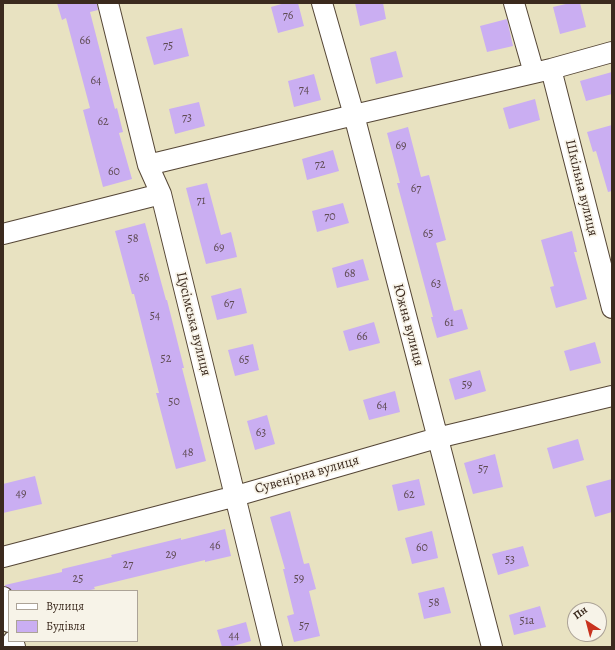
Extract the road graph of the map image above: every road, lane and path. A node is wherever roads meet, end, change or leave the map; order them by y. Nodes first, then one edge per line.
1 (108, 3) edge
2 (322, 3) edge
3 (514, 3) edge
4 (612, 52) edge
5 (542, 71) junction
6 (354, 115) junction
7 (148, 165) junction
8 (161, 194) junction
9 (3, 234) edge
10 (612, 308) edge
11 (612, 396) edge
12 (437, 438) junction
13 (236, 496) junction
14 (3, 557) edge
15 (3, 597) edge
16 (8, 618) edge
17 (272, 647) edge
18 (492, 647) edge

1 - 7 street, Цусімська вулиця
2 - 6 street, Южна вулиця
3 - 5 street, Шкільна вулиця
4 - 5 street
5 - 6 street
5 - 10 street, Шкільна вулиця
6 - 7 street
6 - 12 street, Южна вулиця
7 - 8 street, Цусімська вулиця
8 - 9 street
8 - 13 street, Цусімська вулиця
11 - 12 street, Сувенірна вулиця
12 - 13 street, Сувенірна вулиця
12 - 18 street, Южна вулиця
13 - 14 street, Сувенірна вулиця
13 - 17 street, Цусімська вулиця
15 - 16 street

